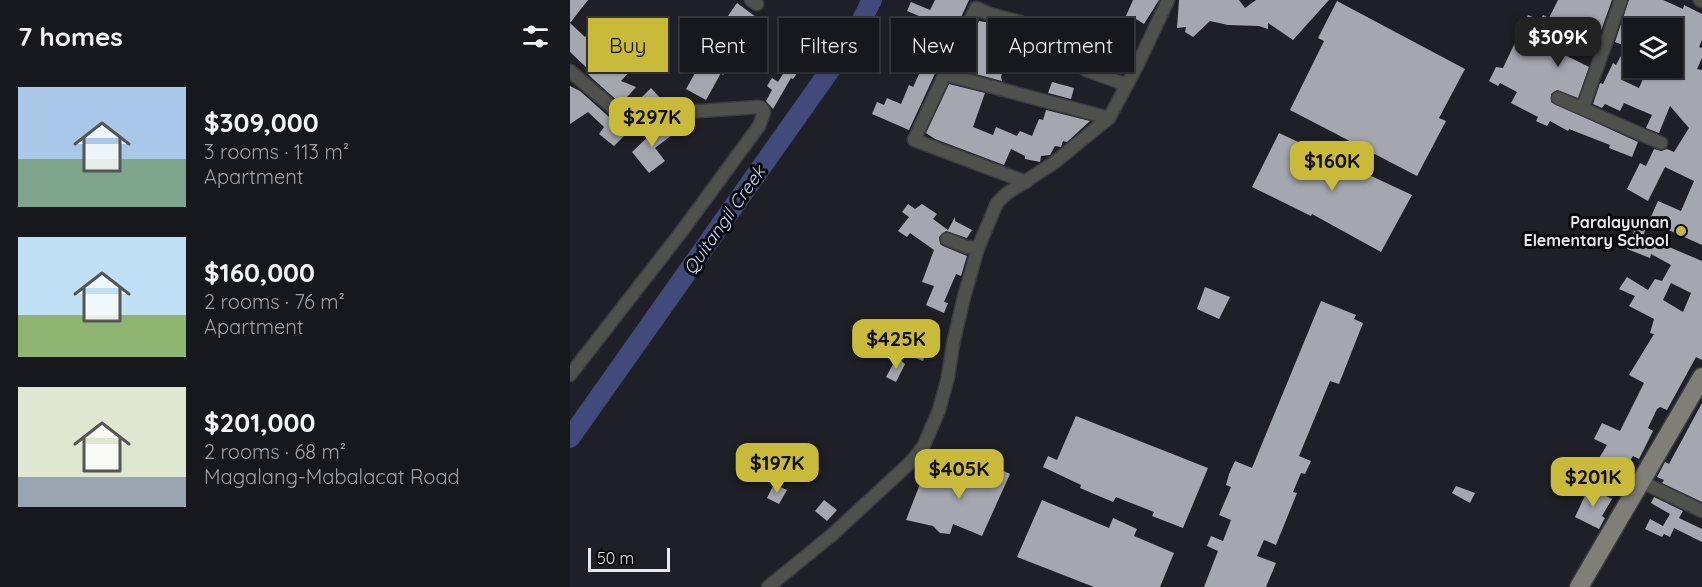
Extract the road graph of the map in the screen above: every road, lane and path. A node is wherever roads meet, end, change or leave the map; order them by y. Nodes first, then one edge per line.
1 (1168, 0) edge
2 (1621, 0) edge
3 (976, 4) edge
4 (570, 70) edge
5 (945, 74) junction
6 (1127, 85) junction
7 (1558, 98) dead end
8 (1583, 107) junction
9 (1108, 118) junction
10 (1661, 143) dead end
11 (1026, 182) junction
12 (947, 239) dead end
13 (978, 248) junction
14 (570, 375) edge
15 (1702, 377) edge
16 (1642, 482) junction
17 (1702, 512) edge
18 (768, 587) edge
19 (1579, 587) edge

1 - 6 street
2 - 8 street
3 - 5 street
3 - 6 street
4 - 14 street
5 - 9 street
5 - 11 street
6 - 9 street
7 - 8 street
8 - 10 street
9 - 11 street
11 - 13 street
12 - 13 street
13 - 18 street
15 - 16 main road
16 - 17 street
16 - 19 main road

